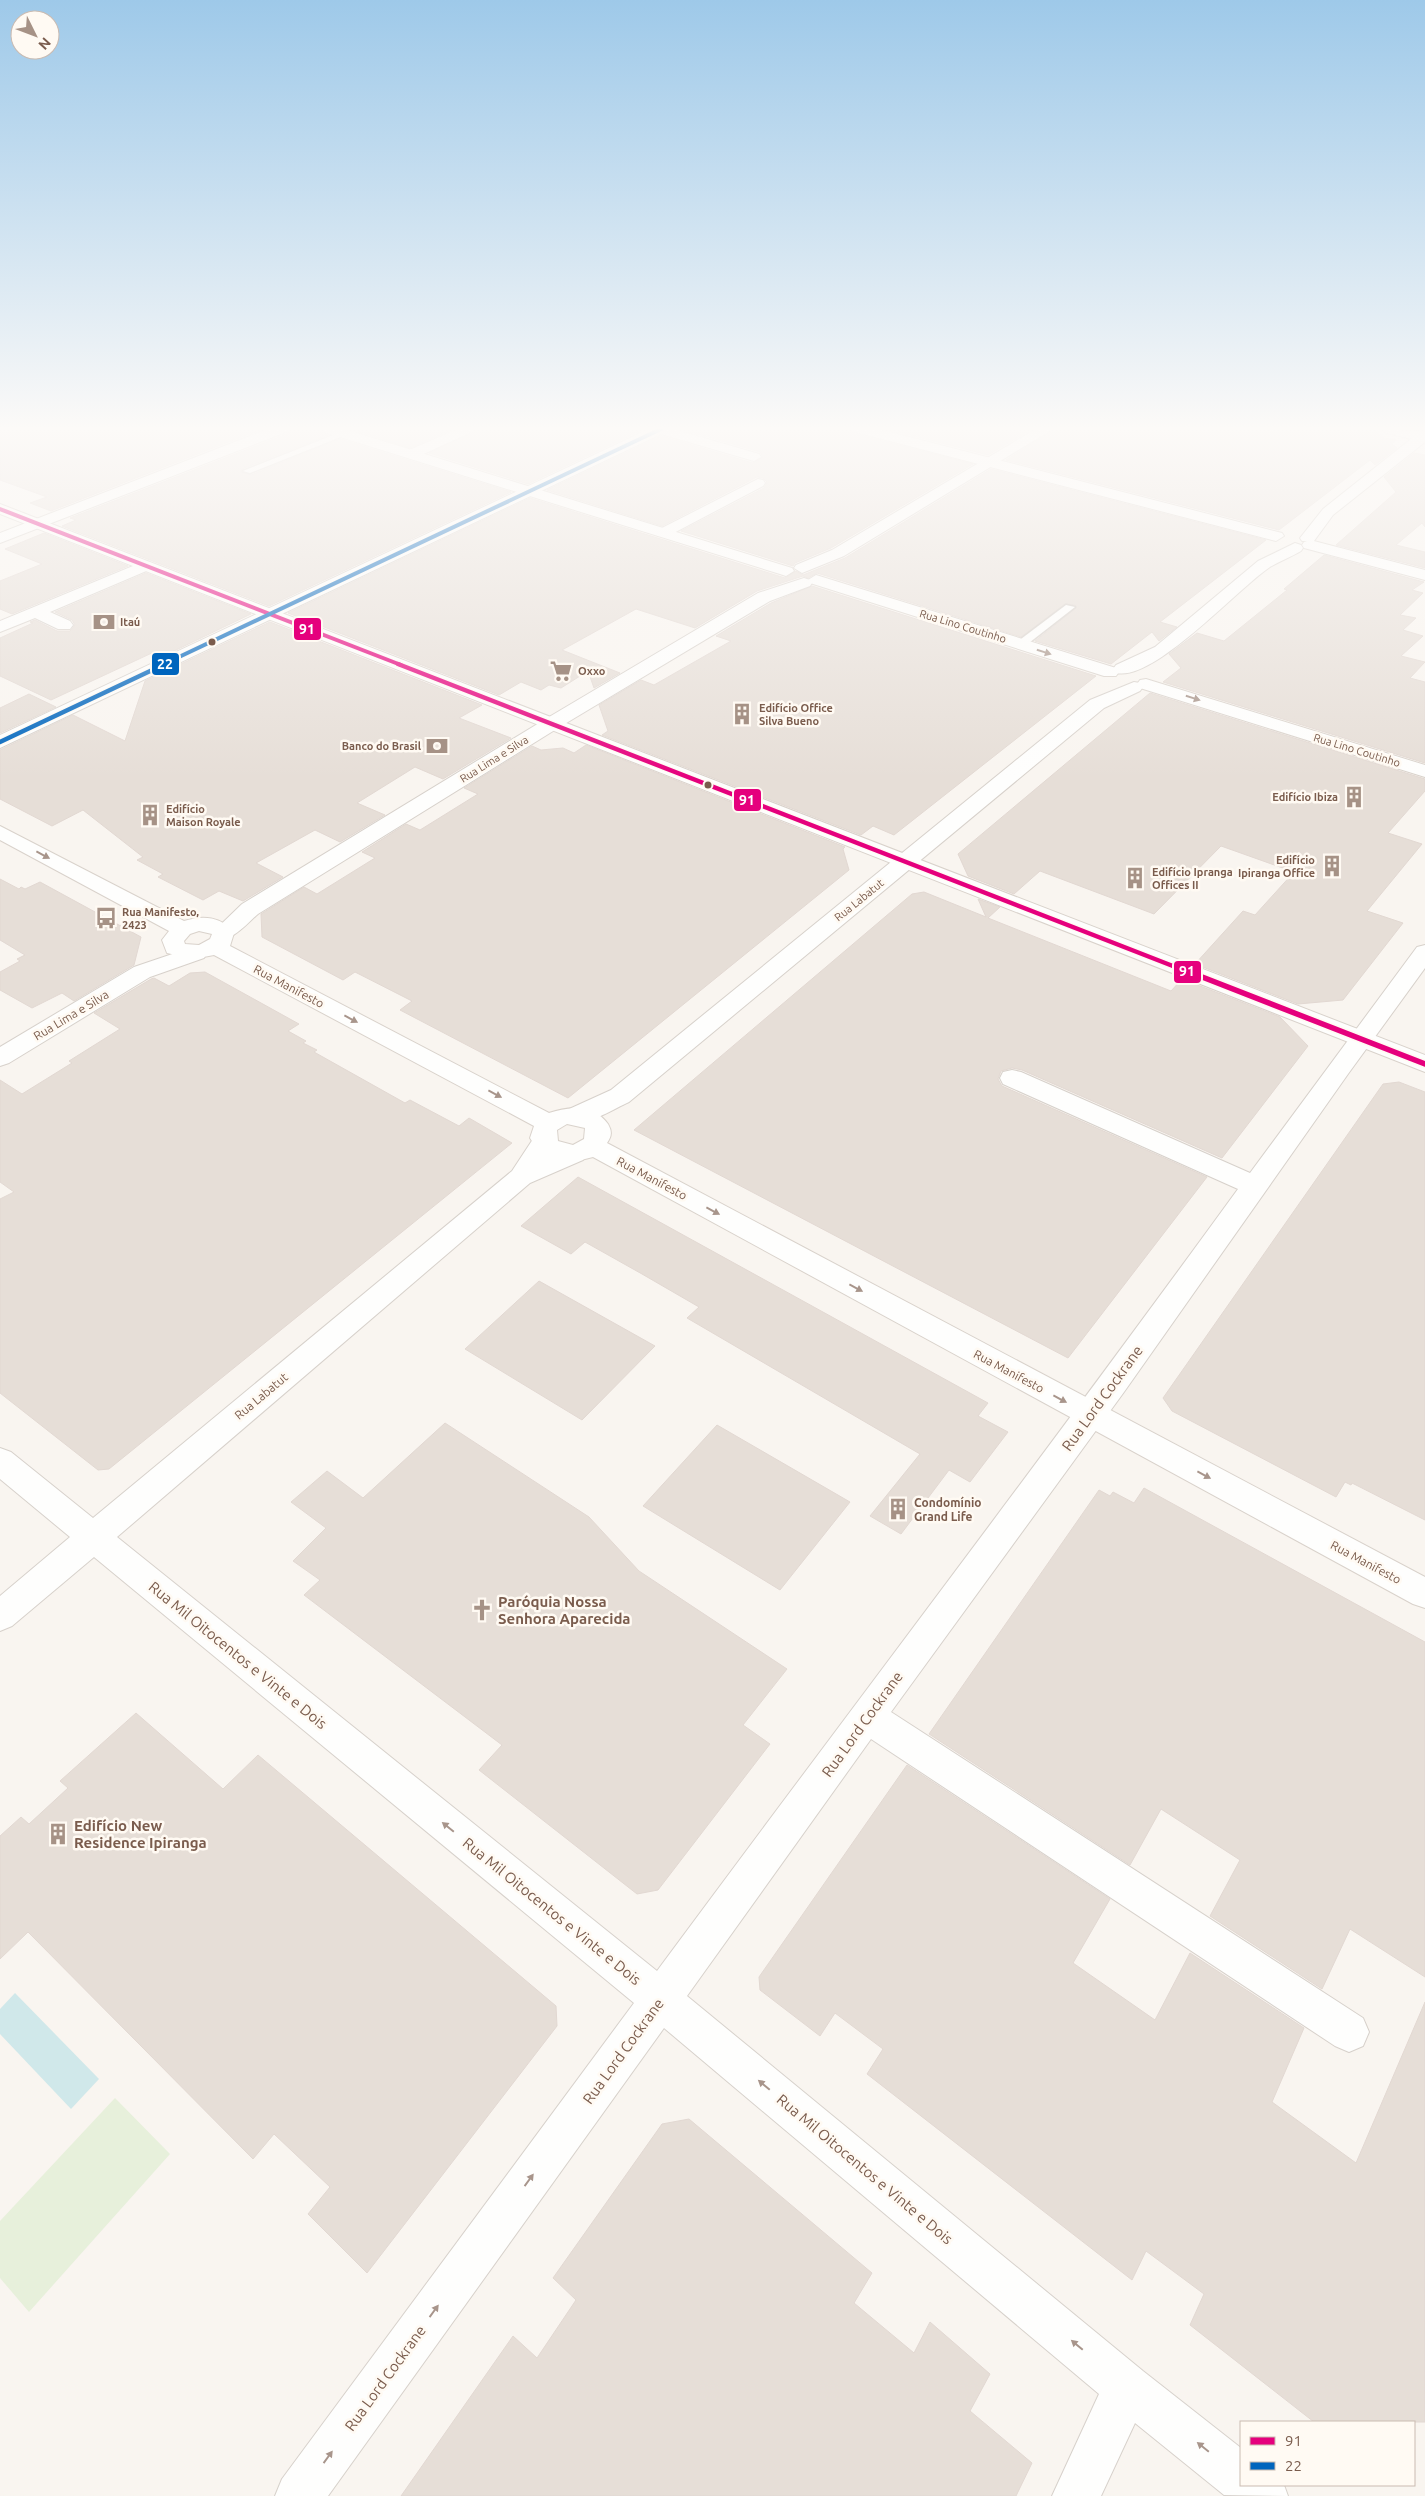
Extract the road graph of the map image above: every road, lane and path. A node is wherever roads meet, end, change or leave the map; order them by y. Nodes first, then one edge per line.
1 (93, 545) edge
2 (416, 545) edge
3 (700, 545) edge
4 (851, 545) edge
5 (1275, 545) edge
6 (1301, 545) edge
7 (1310, 545) edge
8 (1264, 564) junction
9 (145, 566) junction
10 (784, 574) junction
11 (1425, 575) edge
12 (810, 576) junction
13 (764, 597) junction
14 (1070, 608) dead end
15 (35, 612) junction
16 (271, 614) junction
17 (64, 625) dead end
18 (0, 627) edge
19 (1021, 644) junction
20 (1160, 651) junction
21 (1114, 674) junction
22 (1142, 682) junction
23 (1097, 704) junction
24 (551, 724) junction
25 (0, 742) edge
26 (1425, 771) edge
27 (0, 832) edge
28 (905, 863) junction
29 (178, 937) junction
30 (210, 939) junction
31 (1425, 952) edge
32 (142, 972) junction
33 (1360, 1038) junction
34 (0, 1058) edge
35 (1425, 1064) edge
36 (1012, 1078) dead end
37 (547, 1133) junction
38 (585, 1136) junction
39 (521, 1177) junction
40 (1254, 1186) junction
41 (1090, 1415) junction
42 (0, 1461) edge
43 (93, 1538) junction
44 (1425, 1594) edge
45 (0, 1616) edge
46 (867, 1716) junction
47 (660, 1999) junction
48 (1349, 2032) dead end
49 (1127, 2387) junction
50 (1240, 2477) edge
51 (1251, 2486) edge
52 (299, 2496) edge
53 (1076, 2496) edge
54 (1264, 2496) edge

1 - 9 street
2 - 16 street
3 - 10 street
4 - 12 street, Rua Lima e Silva
5 - 8 street
6 - 8 street
7 - 11 street
8 - 20 street
9 - 15 street
9 - 16 street
10 - 12 street
10 - 13 street, Rua Lima e Silva
12 - 13 street, Rua Lima e Silva
12 - 19 street, Rua Lino Coutinho
13 - 24 street, Rua Lima e Silva
14 - 19 lane
15 - 17 street
15 - 18 street
16 - 24 street
16 - 25 street
19 -> 21 street, Rua Lino Coutinho
20 - 21 street
20 - 22 street
21 - 22 street, Rua Lino Coutinho
21 - 23 street, Rua Labatut
22 - 23 street, Rua Labatut
22 -> 26 street, Rua Lino Coutinho
23 - 28 street, Rua Labatut
24 - 28 street
24 - 30 street, Rua Lima e Silva
27 -> 29 street
28 - 33 street
28 - 38 street, Rua Labatut
29 - 30 street
29 - 30 street, Rua Manifesto
29 - 32 street, Rua Lima e Silva
30 - 32 street, Rua Lima e Silva
30 -> 37 street, Rua Manifesto
31 - 33 street, Rua Lord Cockrane
32 - 34 street, Rua Lima e Silva
33 - 35 street
33 - 40 street, Rua Lord Cockrane
36 - 40 street
37 - 38 street
37 - 38 street, Rua Manifesto
37 - 39 street, Rua Labatut
38 - 39 street, Rua Labatut
38 -> 41 street, Rua Manifesto
39 - 43 street, Rua Labatut
40 - 41 street, Rua Lord Cockrane
41 -> 44 street, Rua Manifesto
41 - 46 street, Rua Lord Cockrane
42 - 43 street, Rua Mil Oitocentos e Vinte e Dois
43 - 45 street, Rua Labatut
47 -> 43 street, Rua Mil Oitocentos e Vinte e Dois
46 - 47 street, Rua Lord Cockrane
46 - 48 street
49 -> 47 street, Rua Mil Oitocentos e Vinte e Dois
52 -> 47 street, Rua Lord Cockrane
50 -> 49 street, Rua Mil Oitocentos e Vinte e Dois
49 - 53 street
51 - 54 street

